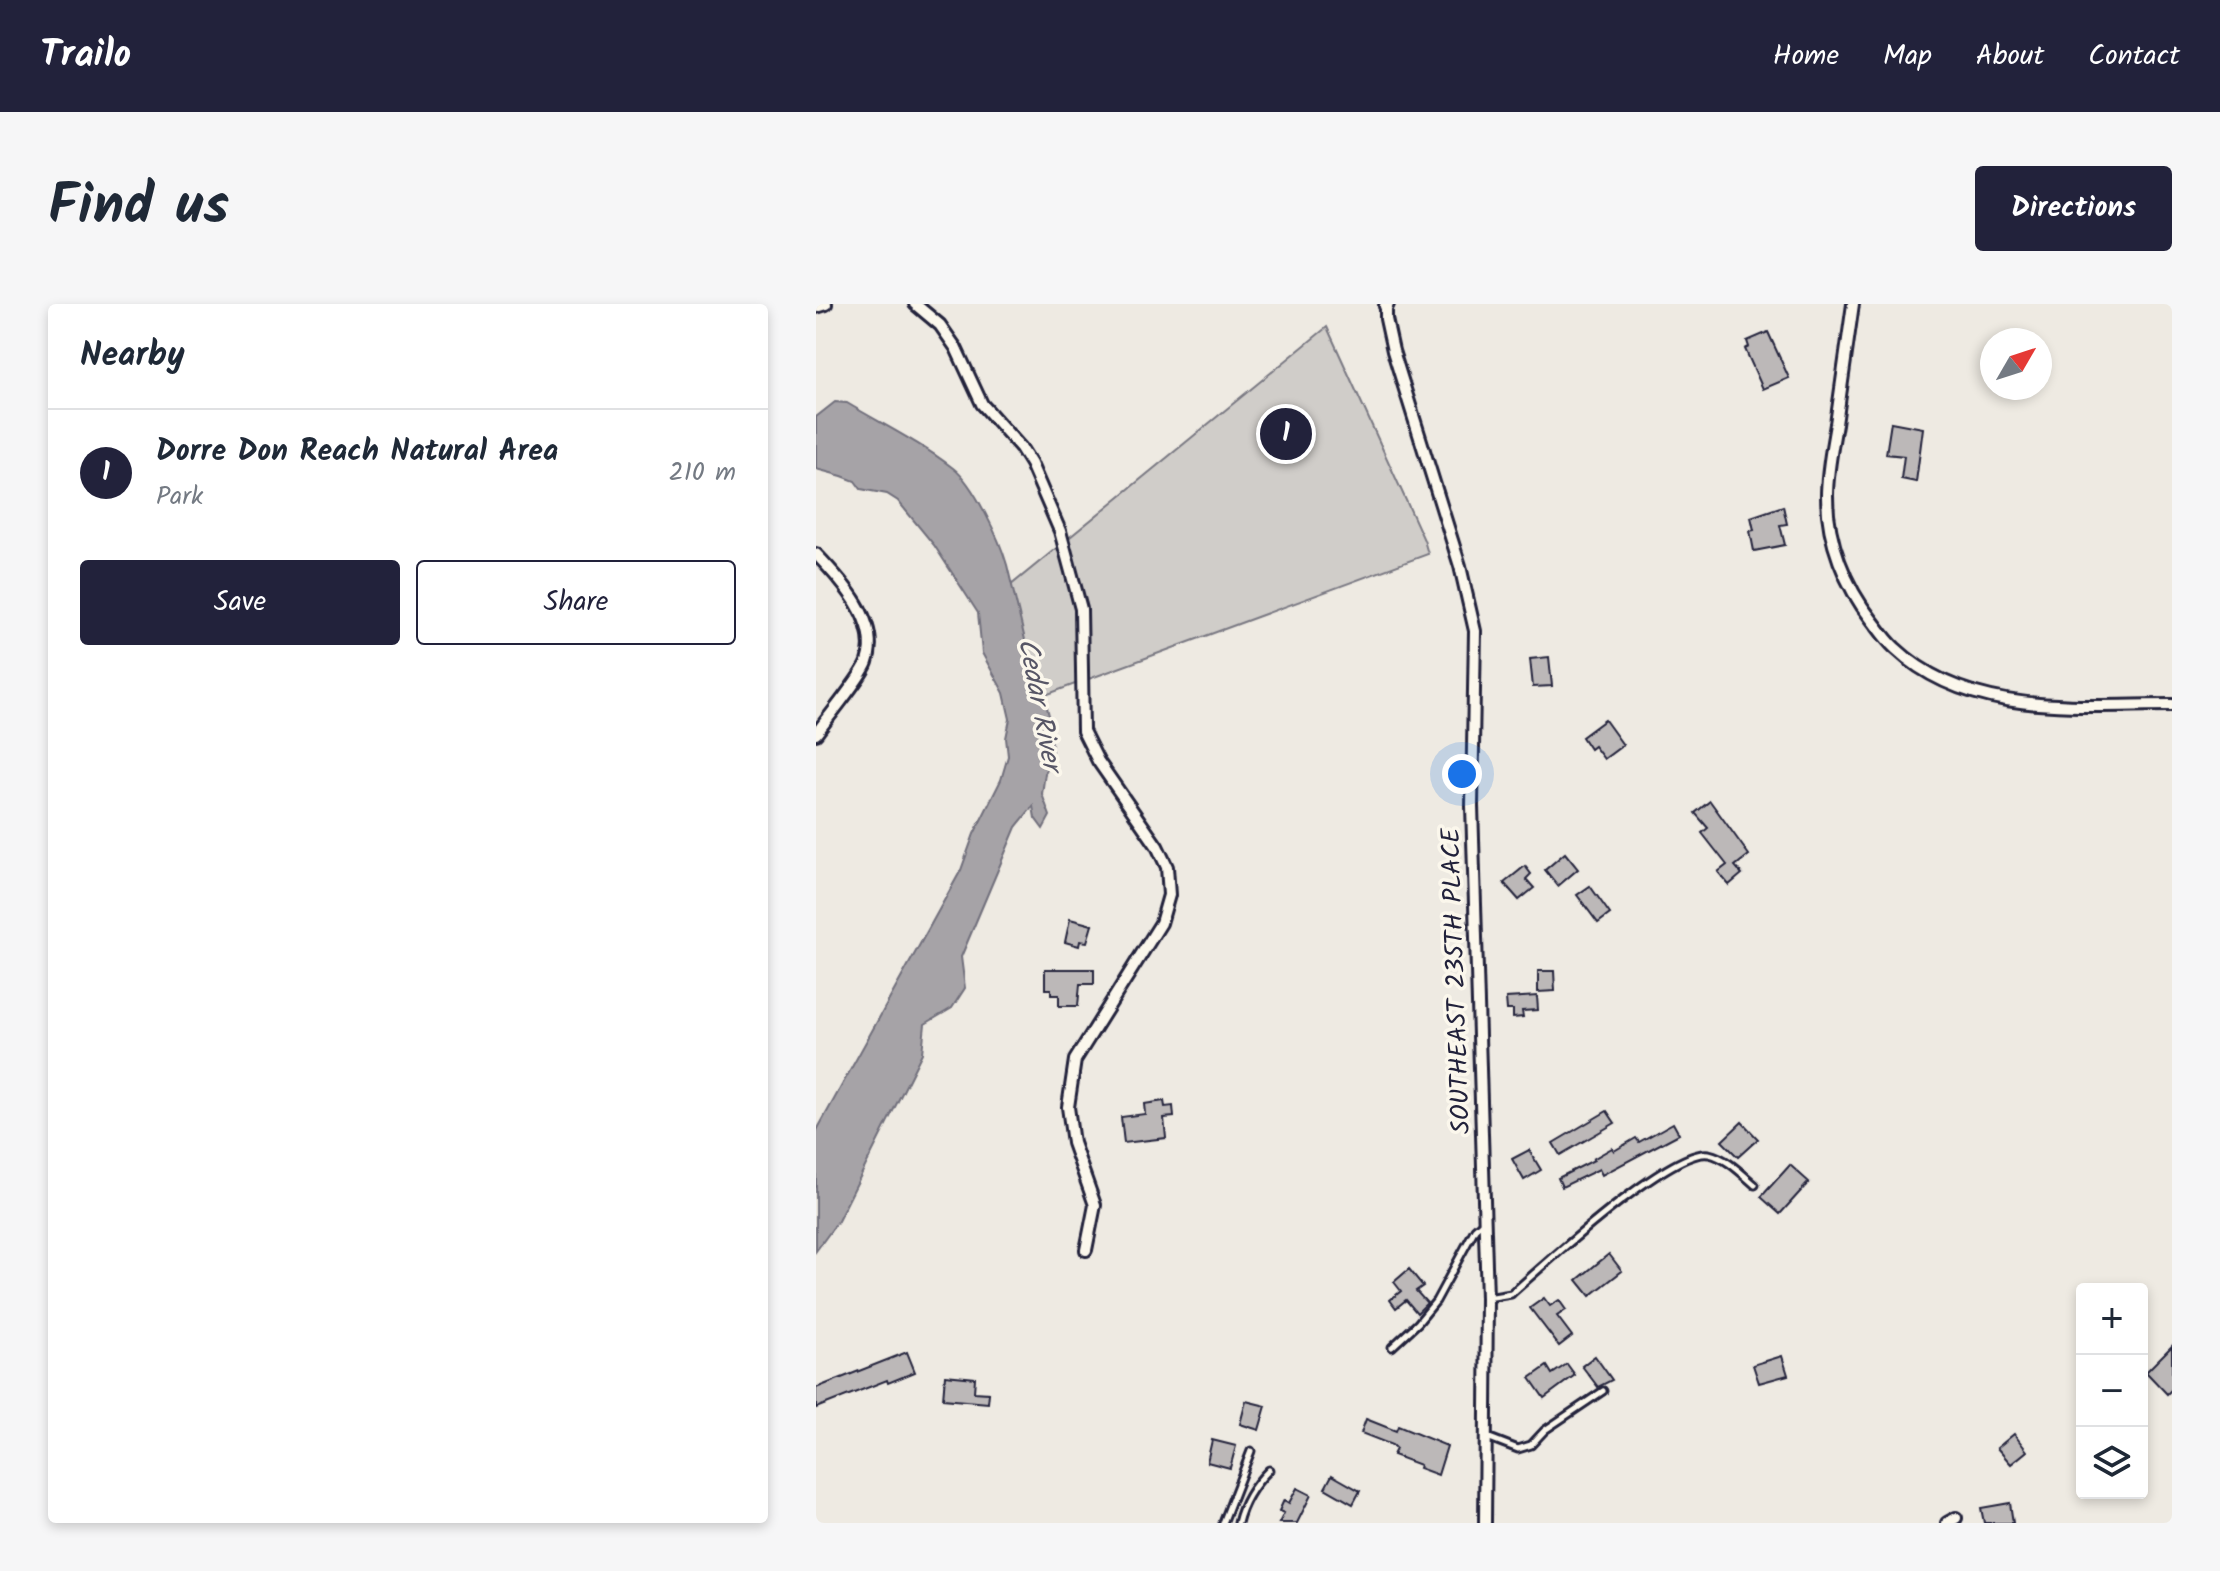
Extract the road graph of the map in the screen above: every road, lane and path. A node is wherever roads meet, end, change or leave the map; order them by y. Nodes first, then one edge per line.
1 (826, 304) edge
2 (915, 304) edge
3 (1853, 304) edge
4 (1386, 305) edge
5 (816, 307) edge
6 (816, 554) edge
7 (2172, 705) edge
8 (816, 734) edge
9 (1755, 1185) dead end
10 (1484, 1220) junction
11 (1086, 1250) dead end
12 (1487, 1298) junction
13 (1392, 1347) dead end
14 (1603, 1391) dead end
15 (1486, 1437) junction
16 (1251, 1451) dead end
17 (1269, 1470) dead end
18 (1223, 1523) edge
19 (1238, 1523) edge
20 (1485, 1523) edge

1 - 5 street
2 - 11 street
3 - 7 street
4 - 10 street, SOUTHEAST 235TH PLACE
6 - 8 street
9 - 12 lane
10 - 12 street, SOUTHEAST 235TH PLACE
10 - 13 lane
12 - 15 street, SOUTHEAST 235TH PLACE
14 - 15 lane
15 - 20 street, SOUTHEAST 235TH PLACE
16 - 18 lane
17 - 19 lane

